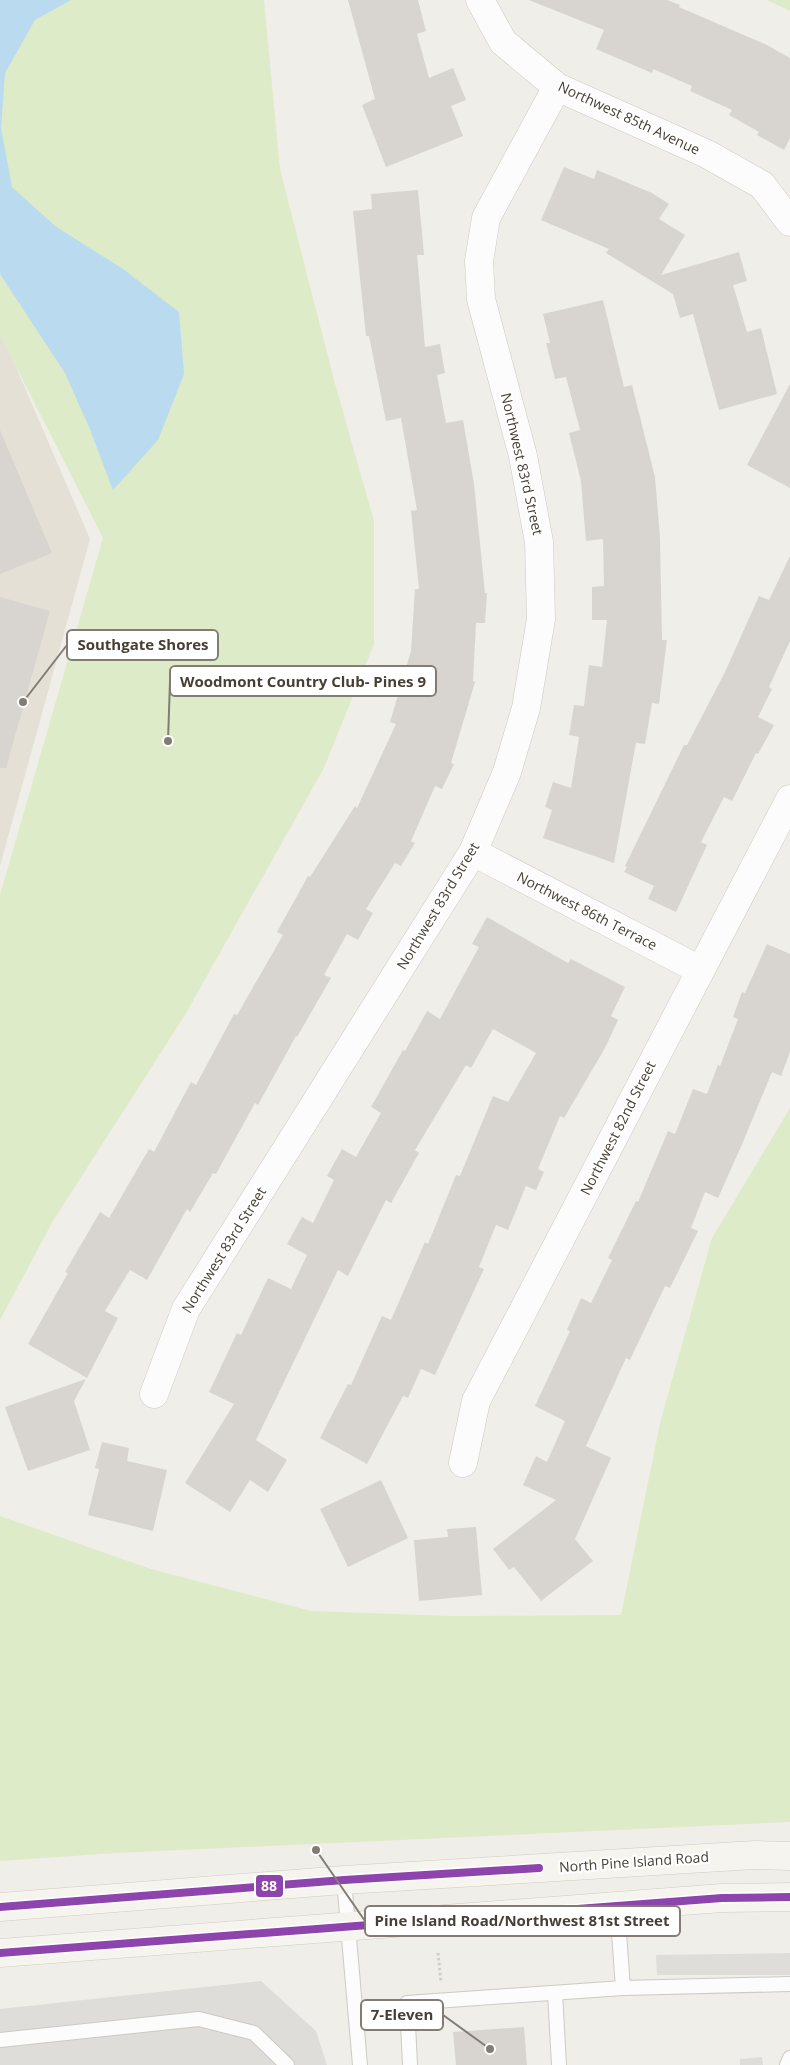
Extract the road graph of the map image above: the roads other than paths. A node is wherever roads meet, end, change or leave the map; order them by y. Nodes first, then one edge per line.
1 (480, 0) edge
2 (557, 87) junction
3 (790, 222) edge
4 (790, 799) edge
5 (473, 852) junction
6 (700, 970) junction
7 (154, 1394) dead end
8 (463, 1462) dead end
9 (790, 1856) edge
10 (344, 1880) junction
11 (790, 1897) edge
12 (617, 1906) junction
13 (0, 1907) edge
14 (347, 1926) junction
15 (0, 1954) edge
16 (790, 1984) edge
17 (623, 1988) junction
18 (555, 1993) junction
19 (0, 2040) edge
20 (790, 2058) edge
21 (287, 2065) edge
22 (360, 2065) edge
23 (410, 2065) edge
24 (559, 2065) edge
25 (787, 2065) edge

1 - 2 street, Northwest 85th Avenue
2 - 3 street, Northwest 85th Avenue
2 - 5 street, Northwest 83rd Street
4 - 6 street, Northwest 82nd Street
5 - 6 street, Northwest 86th Terrace
5 - 7 street, Northwest 83rd Street
6 - 8 street, Northwest 82nd Street
9 - 10 main road, North Pine Island Road
10 - 13 main road, North Pine Island Road
10 - 14 lane
11 - 12 main road
12 - 14 main road
12 - 17 lane
14 - 15 main road
14 - 22 lane
16 - 17 lane
17 - 18 lane
18 - 23 lane
18 - 24 lane
19 - 21 lane
20 - 25 lane

